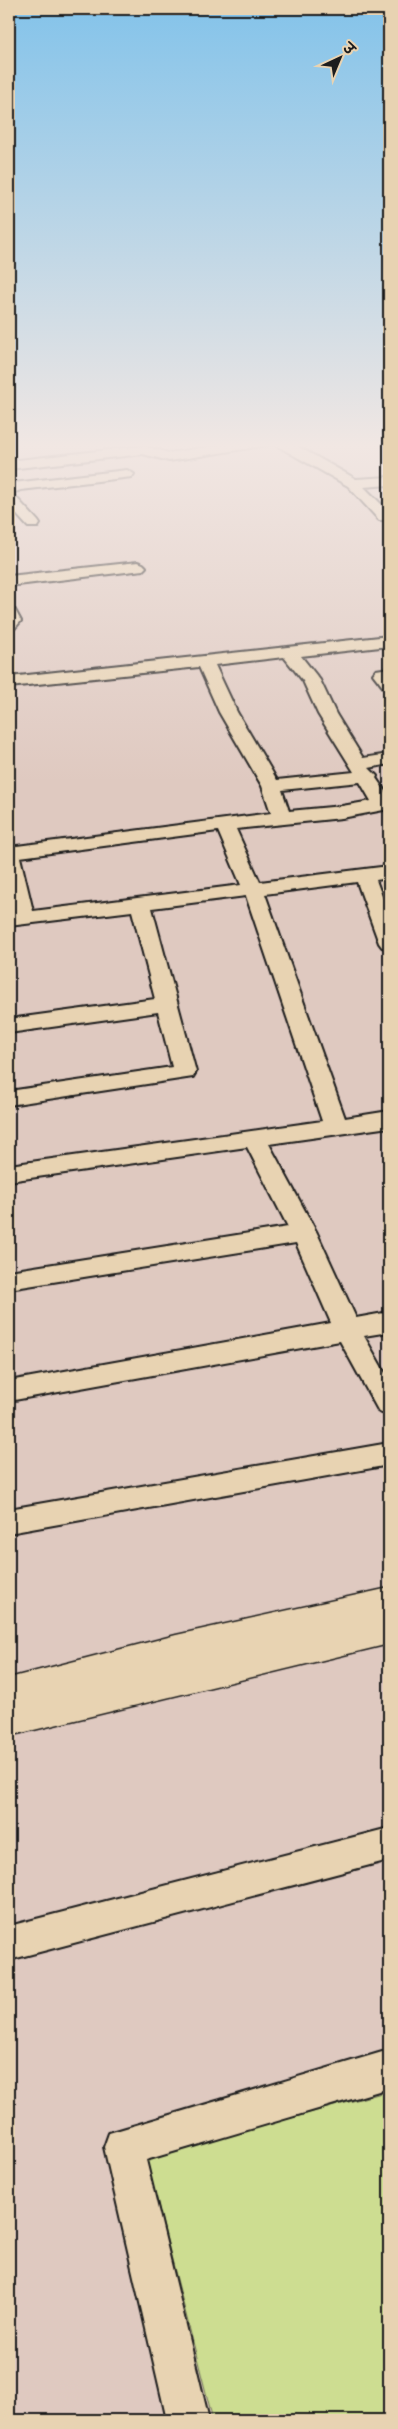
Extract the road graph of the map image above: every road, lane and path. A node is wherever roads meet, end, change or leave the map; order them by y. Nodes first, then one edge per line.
1 (138, 567) dead end
2 (9, 581) edge
3 (9, 613) edge
4 (9, 625) edge
5 (389, 640) edge
6 (289, 652) junction
7 (205, 661) junction
8 (389, 673) edge
9 (9, 682) edge
10 (389, 682) edge
11 (389, 759) edge
12 (364, 770) junction
13 (271, 786) junction
14 (386, 803) edge
15 (282, 817) junction
16 (225, 826) junction
17 (9, 854) edge
18 (389, 872) edge
19 (365, 876) junction
20 (254, 890) junction
21 (140, 903) junction
22 (17, 919) edge
23 (389, 944) edge
24 (168, 1004) junction
25 (9, 1026) edge
26 (9, 1098) edge
27 (389, 1119) edge
28 (336, 1126) junction
29 (254, 1138) junction
30 (9, 1173) edge
31 (304, 1233) junction
32 (9, 1280) edge
33 (389, 1322) edge
34 (348, 1329) junction
35 (9, 1391) edge
36 (389, 1405) edge
37 (389, 1454) edge
38 (9, 1521) edge
39 (389, 1602) edge
40 (389, 1630) edge
41 (9, 1693) edge
42 (9, 1720) edge
43 (389, 1844) edge
44 (9, 1944) edge
45 (389, 2069) edge
46 (188, 2420) edge

1 - 2 street
3 - 4 street
5 - 6 street
6 - 7 street
6 - 12 street
7 - 9 street
7 - 13 street
8 - 10 street
11 - 12 street
12 - 13 street
12 - 14 street
13 - 15 street
14 - 15 street
15 - 16 street
16 - 17 street
16 - 20 street
17 - 22 street
18 - 19 street
19 - 20 street
19 - 23 street
20 - 21 street
20 - 28 street
21 - 22 street
21 - 24 street
24 - 25 street
24 - 26 street
27 - 28 street
28 - 29 street
29 - 30 street
29 - 31 street
31 - 32 street
31 - 34 street
33 - 34 street
34 - 35 street
34 - 36 street
37 - 38 street
39 - 41 street
40 - 42 street
43 - 44 street
45 - 46 street

